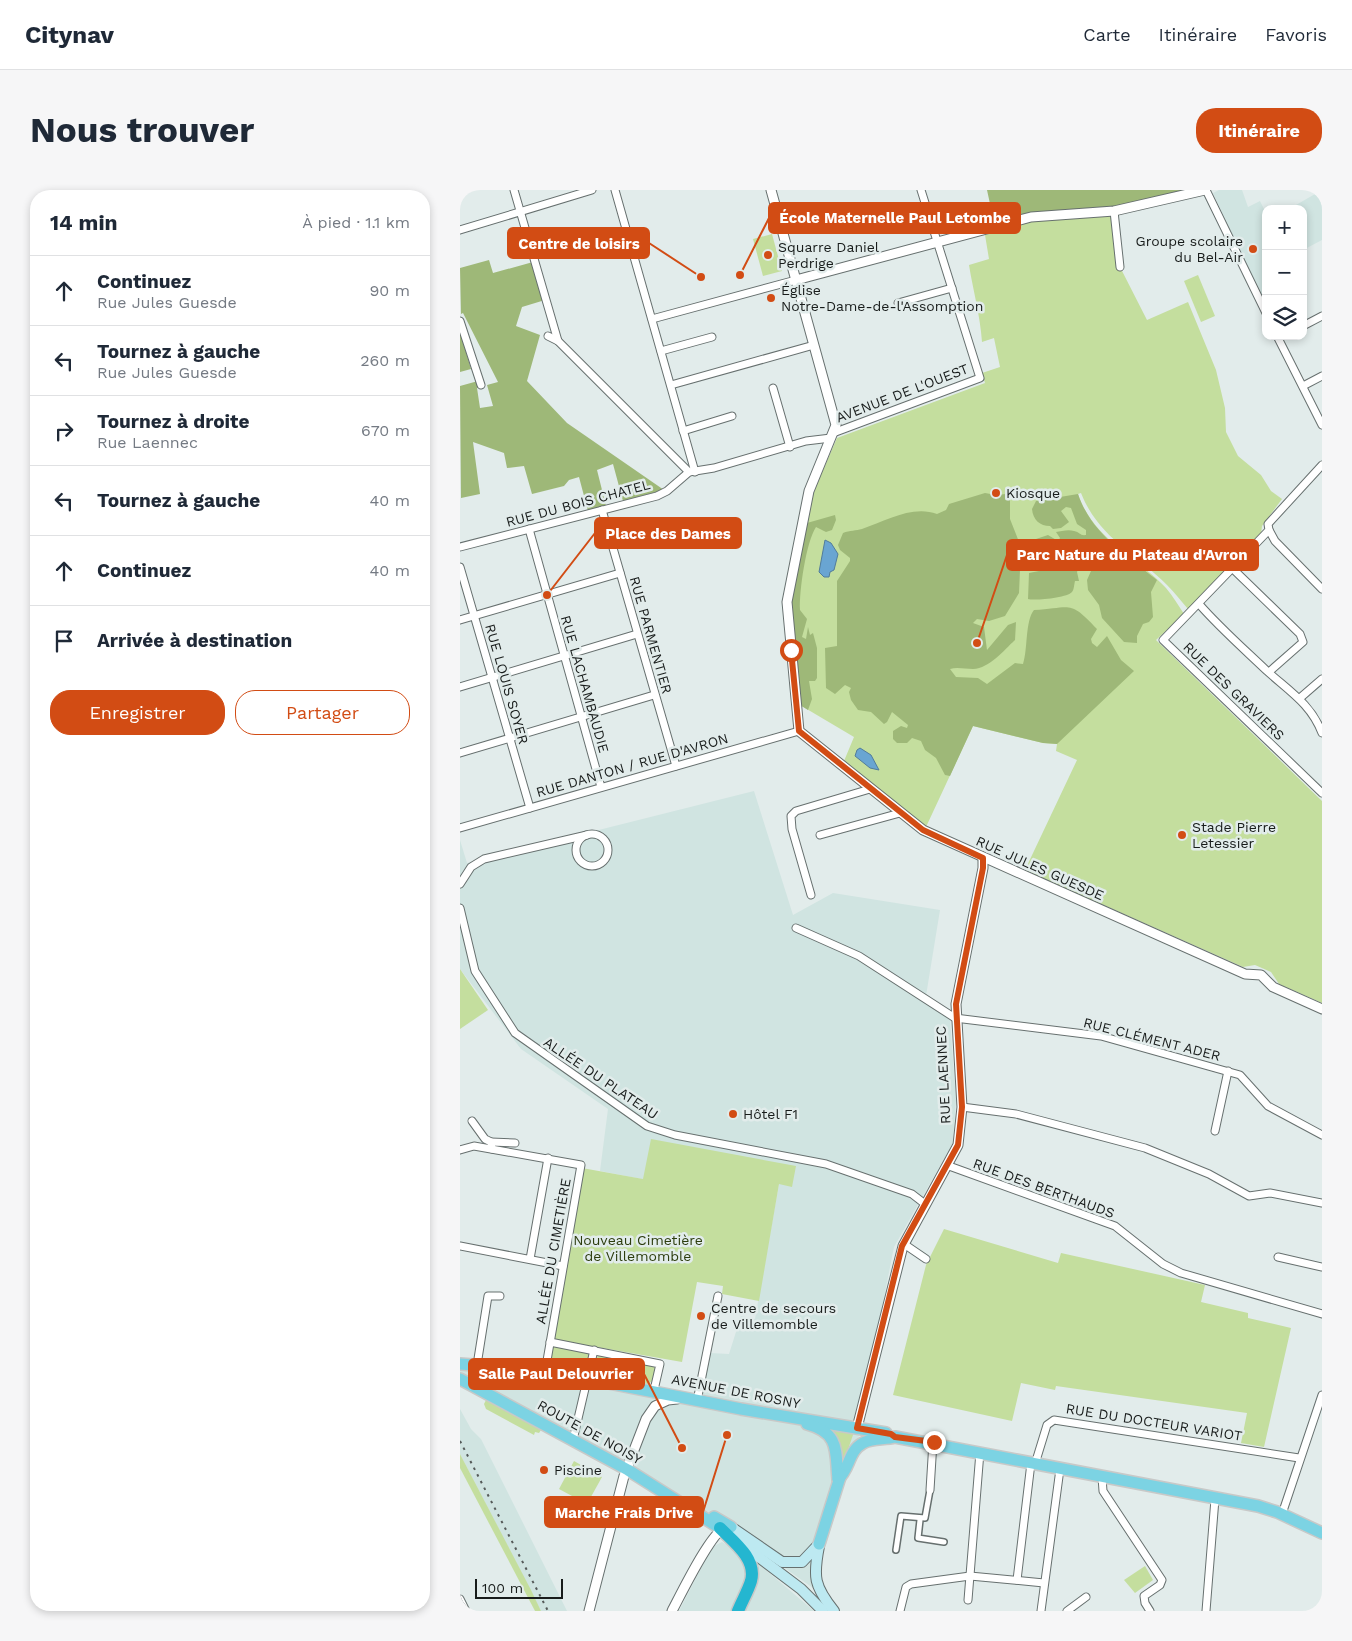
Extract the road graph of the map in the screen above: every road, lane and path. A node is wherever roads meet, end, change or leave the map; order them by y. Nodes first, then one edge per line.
1 (514, 190) edge
2 (592, 190) edge
3 (615, 190) edge
4 (771, 190) edge
5 (921, 190) edge
6 (1205, 190) edge
7 (1114, 211) junction
8 (521, 213) junction
9 (460, 230) edge
10 (937, 242) junction
11 (1120, 267) dead end
12 (796, 280) junction
13 (952, 288) junction
14 (898, 304) dead end
15 (1262, 305) edge
16 (1322, 316) edge
17 (652, 319) junction
18 (460, 321) edge
19 (1307, 324) edge
20 (548, 336) dead end
21 (712, 337) dead end
22 (1281, 340) edge
23 (558, 341) junction
24 (814, 345) junction
25 (661, 351) junction
26 (1322, 376) edge
27 (481, 385) dead end
28 (670, 385) junction
29 (1303, 386) junction
30 (773, 388) dead end
31 (732, 416) dead end
32 (1322, 425) edge
33 (683, 431) junction
34 (832, 436) junction
35 (790, 447) junction
36 (1322, 465) edge
37 (692, 472) junction
38 (602, 510) junction
39 (528, 529) junction
40 (1269, 530) junction
41 (460, 547) edge
42 (460, 567) edge
43 (1232, 568) junction
44 (620, 573) junction
45 (1322, 589) edge
46 (548, 594) junction
47 (1198, 605) junction
48 (475, 616) junction
49 (460, 620) edge
50 (637, 634) junction
51 (564, 655) junction
52 (1269, 672) junction
53 (492, 677) junction
54 (1322, 679) edge
55 (460, 687) edge
56 (654, 695) junction
57 (1300, 698) junction
58 (582, 718) junction
59 (799, 731) junction
60 (1322, 733) edge
61 (510, 739) junction
62 (461, 750) edge
63 (676, 766) junction
64 (601, 787) junction
65 (870, 789) junction
66 (1322, 793) edge
67 (530, 808) junction
68 (900, 812) junction
69 (460, 828) edge
70 (588, 835) junction
71 (820, 835) dead end
72 (563, 841) junction
73 (576, 851) junction
74 (983, 858) junction
75 (460, 884) edge
76 (811, 895) dead end
77 (460, 908) edge
78 (796, 928) dead end
79 (1322, 1009) edge
80 (955, 1018) junction
81 (1228, 1071) junction
82 (962, 1107) junction
83 (472, 1121) dead end
84 (1215, 1131) dead end
85 (1322, 1135) edge
86 (515, 1143) dead end
87 (491, 1145) junction
88 (460, 1150) edge
89 (548, 1158) junction
90 (949, 1166) junction
91 (1322, 1203) edge
92 (925, 1204) junction
93 (904, 1244) junction
94 (460, 1246) edge
95 (1278, 1256) dead end
96 (530, 1259) junction
97 (926, 1259) dead end
98 (563, 1266) junction
99 (1322, 1267) edge
100 (500, 1296) dead end
101 (718, 1296) dead end
102 (1322, 1314) edge
103 (550, 1342) junction
104 (594, 1350) junction
105 (467, 1364) edge
106 (513, 1368) junction
107 (545, 1372) junction
108 (460, 1379) edge
109 (588, 1379) junction
110 (654, 1390) junction
111 (484, 1392) junction
112 (1322, 1394) edge
113 (697, 1401) junction
114 (776, 1415) junction
115 (857, 1428) junction
116 (895, 1437) junction
117 (573, 1440) junction
118 (871, 1440) junction
119 (934, 1442) junction
120 (635, 1450) junction
121 (980, 1452) junction
122 (1300, 1458) junction
123 (1033, 1463) junction
124 (1060, 1469) junction
125 (628, 1470) junction
126 (640, 1477) junction
127 (1102, 1478) junction
128 (838, 1479) junction
129 (930, 1490) joint
130 (1215, 1499) junction
131 (1282, 1514) junction
132 (920, 1520) junction
133 (726, 1528) junction
134 (1322, 1533) edge
135 (944, 1542) dead end
136 (819, 1544) junction
137 (896, 1550) dead end
138 (970, 1576) junction
139 (1017, 1580) junction
140 (1044, 1583) junction
141 (1086, 1597) dead end
142 (460, 1600) edge
143 (968, 1600) dead end
144 (466, 1611) edge
145 (589, 1611) edge
146 (672, 1611) edge
147 (738, 1611) edge
148 (823, 1611) edge
149 (834, 1611) edge
150 (900, 1611) edge
151 (1041, 1611) edge
152 (1066, 1611) edge
153 (1150, 1611) edge
154 (1206, 1611) edge

1 - 8 street
2 - 8 street
3 - 17 street
4 - 12 street
5 - 10 street
6 - 7 street
6 - 15 street
7 - 10 street
7 - 11 street
8 - 9 street
8 - 23 street
10 - 12 street
10 - 13 street
12 - 17 street
12 - 24 street
13 - 14 street
13 - 34 street, AVENUE DE L'OUEST
16 - 19 street
17 - 25 street
18 - 27 street
20 - 23 street
21 - 25 street
22 - 29 street
23 - 37 street
24 - 28 street
24 - 34 street
25 - 28 street
26 - 29 street
28 - 33 street
29 - 32 street
30 - 35 street
31 - 33 street
33 - 37 street
34 - 35 street, AVENUE DE L'OUEST
34 - 59 street
35 - 37 street, AVENUE DE L'OUEST
36 - 40 street
37 - 38 street, RUE DU BOIS CHATEL
38 - 39 street, RUE DU BOIS CHATEL
38 - 44 street, RUE PARMENTIER
39 - 41 street, RUE DU BOIS CHATEL
39 - 46 street, RUE LACHAMBAUDIE
40 - 43 street
40 - 45 street
42 - 48 street, RUE LOUIS SOYER
43 - 47 street
43 - 52 street
44 - 46 street
44 - 50 street, RUE PARMENTIER
46 - 48 street
46 - 51 street, RUE LACHAMBAUDIE
47 - 52 street
47 - 66 street, RUE DES GRAVIERS
48 - 49 street
48 - 53 street, RUE LOUIS SOYER
50 - 51 street
50 - 56 street, RUE PARMENTIER
51 - 53 street
51 - 58 street, RUE LACHAMBAUDIE
52 - 57 street
53 - 55 street
53 - 61 street, RUE LOUIS SOYER
54 - 57 street
56 - 58 street
56 - 63 street, RUE PARMENTIER
57 - 60 street
58 - 61 street
58 - 64 street, RUE LACHAMBAUDIE
59 - 63 street, RUE DANTON / RUE D'AVRON
59 - 65 street, RUE JULES GUESDE
61 - 62 street
61 - 67 street, RUE LOUIS SOYER
63 - 64 street, RUE DANTON / RUE D'AVRON
64 - 67 street, RUE DANTON / RUE D'AVRON
65 - 68 street, RUE JULES GUESDE
65 - 76 street
67 - 69 street, RUE DANTON / RUE D'AVRON
68 - 71 street
68 - 74 street, RUE JULES GUESDE
70 - 72 street
70 - 73 street
70 - 73 street
72 - 73 street
72 - 75 street
74 - 79 street, RUE JULES GUESDE
74 - 80 street, RUE LAENNEC
77 - 92 street, ALLÉE DU PLATEAU
78 - 80 street
80 - 81 street, RUE CLÉMENT ADER
80 - 82 street, RUE LAENNEC
81 - 84 street
81 - 85 street, RUE CLÉMENT ADER
82 - 90 street, RUE LAENNEC
82 - 91 street
83 - 87 street
86 - 87 street
87 - 88 street
87 - 89 street
89 - 96 street
89 - 98 street, ALLÉE DU CIMETIÈRE
90 - 92 street, RUE LAENNEC
90 - 102 street, RUE DES BERTHAUDS
92 - 93 street, RUE LAENNEC
93 - 97 street
93 - 115 street, RUE LAENNEC
94 - 96 street
95 - 99 street
96 - 98 street
98 - 103 street, ALLÉE DU CIMETIÈRE
100 - 105 street
101 - 113 street
103 - 104 street
103 - 107 street, ALLÉE DU CIMETIÈRE
104 - 109 street
104 - 110 street
105 - 106 main road, AVENUE DE ROSNY
105 - 108 main road
106 - 107 main road, AVENUE DE ROSNY
106 - 111 main road
107 - 109 main road, AVENUE DE ROSNY
108 - 111 main road, ROUTE DE NOISY
109 - 110 main road, AVENUE DE ROSNY
109 - 117 street
110 - 113 main road, AVENUE DE ROSNY
111 - 117 main road, ROUTE DE NOISY
112 - 122 street
113 - 114 main road, AVENUE DE ROSNY
113 - 120 street
114 - 115 main road, AVENUE DE ROSNY
114 - 128 main road, RUE LAENNEC
115 - 116 main road, AVENUE DE ROSNY
115 - 118 main road
115 - 128 main road, RUE LAENNEC
116 - 118 main road
116 - 119 main road
117 - 125 main road, ROUTE DE NOISY
118 - 128 main road, RUE LAENNEC
119 - 121 main road
119 - 129 street
120 - 125 street
120 - 126 street
121 - 123 main road
121 - 138 street
122 - 123 street, RUE DU DOCTEUR VARIOT
122 - 131 street
123 - 124 main road
123 - 139 street, RUE DU DOCTEUR VARIOT
124 - 127 main road
124 - 140 street
125 - 126 main road, ROUTE DE NOISY
125 - 145 street
126 - 133 main road, ROUTE DE NOISY
127 - 130 main road
127 - 153 street
128 - 136 main road, RUE LAENNEC
129 - 132 street
130 - 131 main road
130 - 154 street
131 - 134 main road
132 - 135 street
132 - 137 street
133 - 136 main road, ROUTE DE NOISY
133 - 146 street
133 - 147 highway
133 - 148 main road
136 - 149 main road
138 - 139 street
138 - 143 street
138 - 150 street
139 - 140 street
140 - 151 street
141 - 152 street
142 - 144 street

